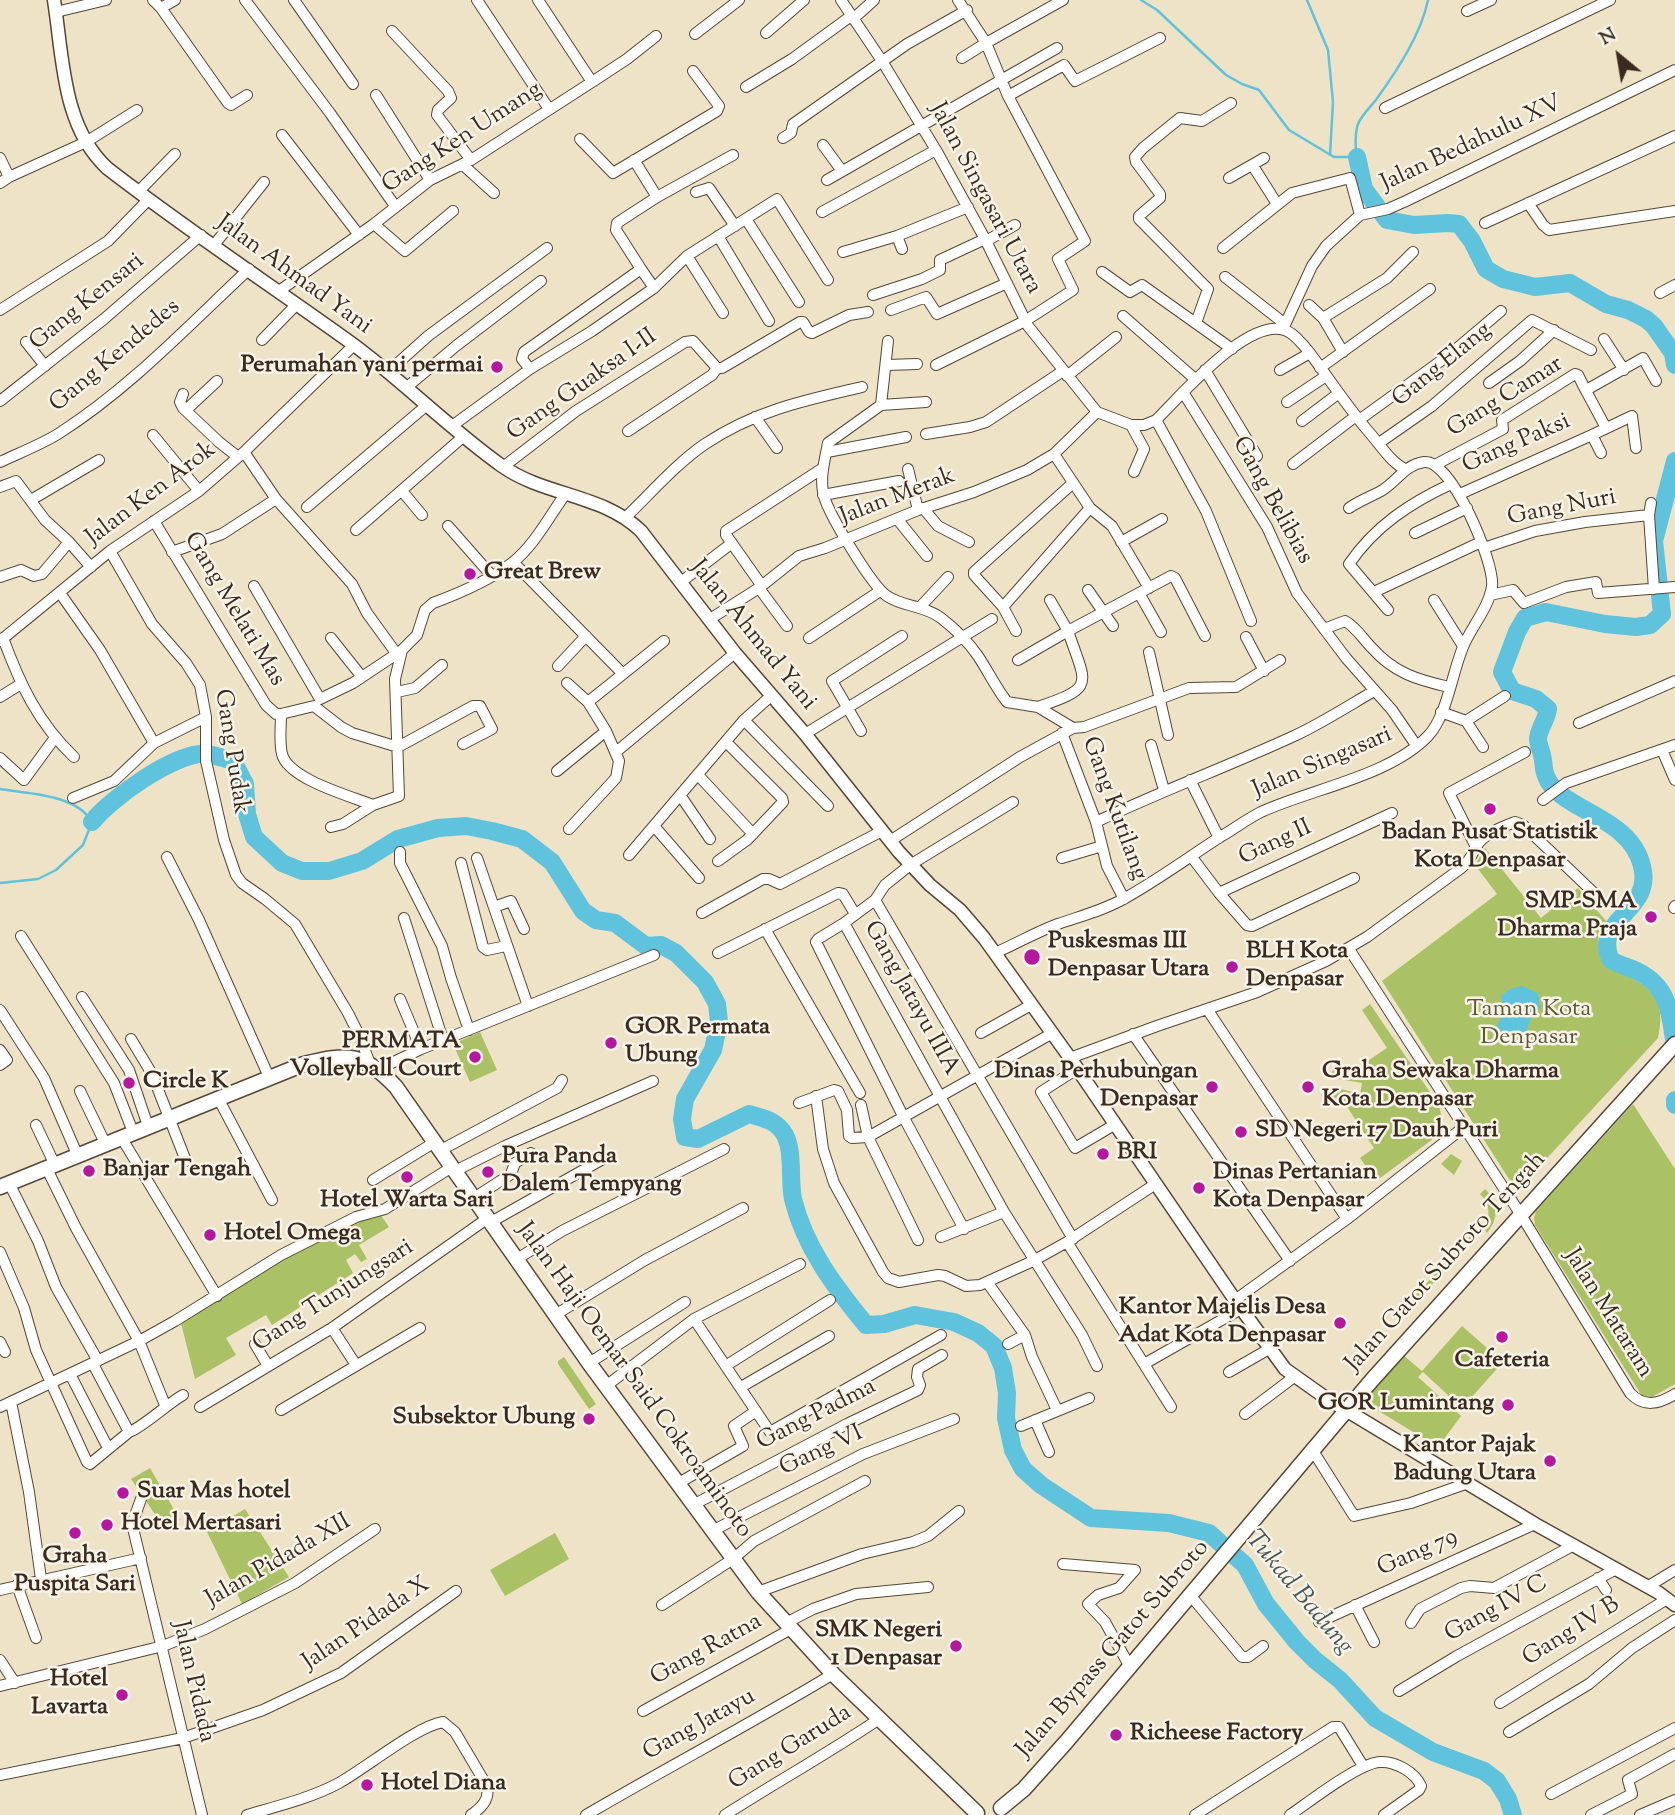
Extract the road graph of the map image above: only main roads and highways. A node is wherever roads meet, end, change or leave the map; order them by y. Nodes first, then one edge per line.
1 (55, 6) edge
2 (1675, 1044) edge
3 (4, 1185) edge
4 (1347, 1410) junction
5 (1257, 1517) joint
6 (1671, 1602) edge
7 (1003, 1812) edge
8 (976, 1814) edge

1 - 4 main road, Jalan Ahmad Yani
2 - 4 highway, Jalan Gatot Subroto Tengah
3 - 8 highway, Jalan Haji Oemar Said Cokroaminoto
4 - 5 highway, Jalan Gatot Subroto Tengah
4 - 6 main road, Jalan Ahmad Yani
5 - 7 highway, Jalan Bypass Gatot Subroto
7 - 8 highway

